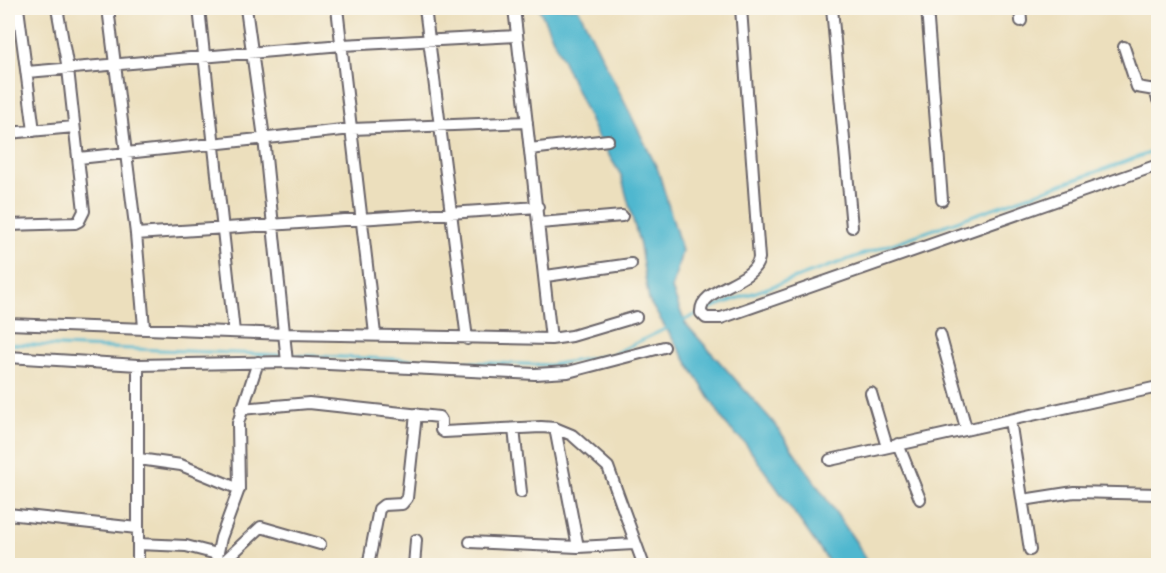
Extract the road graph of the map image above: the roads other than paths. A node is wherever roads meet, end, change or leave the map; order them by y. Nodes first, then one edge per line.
1 (18, 8) edge
2 (57, 8) edge
3 (108, 8) edge
4 (199, 8) edge
5 (246, 8) edge
6 (337, 8) edge
7 (425, 8) edge
8 (514, 8) edge
9 (741, 8) edge
10 (832, 8) edge
11 (927, 8) edge
12 (1020, 8) edge
13 (1021, 21) dead end
14 (517, 36) junction
15 (428, 41) junction
16 (342, 45) junction
17 (1124, 47) dead end
18 (250, 53) junction
19 (205, 56) junction
20 (113, 62) junction
21 (68, 69) junction
22 (27, 72) junction
23 (1158, 100) edge
24 (527, 122) junction
25 (439, 126) junction
26 (74, 127) junction
27 (352, 129) junction
28 (34, 131) junction
29 (8, 133) edge
30 (264, 138) junction
31 (608, 140) dead end
32 (216, 143) junction
33 (530, 149) junction
34 (125, 153) junction
35 (79, 158) junction
36 (1158, 165) edge
37 (942, 200) dead end
38 (538, 207) junction
39 (450, 212) junction
40 (622, 216) dead end
41 (362, 217) junction
42 (540, 222) junction
43 (272, 224) junction
44 (8, 225) edge
45 (852, 227) dead end
46 (224, 228) junction
47 (136, 234) junction
48 (631, 264) dead end
49 (546, 276) junction
50 (636, 317) dead end
51 (8, 324) edge
52 (144, 327) junction
53 (234, 332) junction
54 (375, 334) junction
55 (940, 334) dead end
56 (286, 339) junction
57 (466, 339) junction
58 (551, 339) junction
59 (664, 347) dead end
60 (8, 357) edge
61 (287, 360) junction
62 (258, 362) junction
63 (138, 365) junction
64 (1158, 387) edge
65 (871, 393) dead end
66 (240, 409) junction
67 (416, 414) junction
68 (1010, 420) junction
69 (555, 428) junction
70 (966, 428) junction
71 (514, 429) junction
72 (893, 446) junction
73 (139, 459) junction
74 (830, 460) dead end
75 (239, 489) junction
76 (521, 492) dead end
77 (1158, 494) edge
78 (920, 499) dead end
79 (1023, 500) junction
80 (8, 513) edge
81 (137, 528) junction
82 (417, 540) dead end
83 (470, 542) dead end
84 (138, 544) junction
85 (320, 544) dead end
86 (634, 544) junction
87 (578, 547) junction
88 (1030, 550) dead end
89 (217, 554) junction
90 (138, 566) edge
91 (217, 566) edge
92 (368, 566) edge
93 (414, 566) edge
94 (644, 566) edge

1 - 22 street
2 - 21 street
3 - 20 street
4 - 19 street
5 - 18 street
6 - 16 street
7 - 15 street
8 - 14 street
9 - 36 street
10 - 45 street
11 - 37 street
12 - 13 street
14 - 15 street
14 - 24 street
15 - 16 street
15 - 25 street
16 - 18 street
16 - 27 street
17 - 23 street
18 - 19 street
18 - 30 street
19 - 20 street
19 - 32 street
20 - 21 street
20 - 34 street
21 - 22 street
21 - 26 street
22 - 28 street
24 - 25 street
24 - 33 street
25 - 27 street
25 - 39 street
26 - 28 street
26 - 35 street
27 - 30 street
27 - 41 street
28 - 29 street
30 - 32 street
30 - 43 street
31 - 33 street
32 - 34 street
32 - 46 street
33 - 38 street
34 - 35 street
34 - 47 street
35 - 44 street
38 - 39 street
38 - 42 street
39 - 41 street
39 - 57 street
40 - 42 street
41 - 43 street
41 - 54 street
42 - 49 street
43 - 46 street
43 - 56 street
46 - 47 street
46 - 53 street
47 - 52 street
48 - 49 street
49 - 58 street
50 - 58 street
51 - 52 street
52 - 53 street
53 - 56 street
54 - 56 street
54 - 57 street
55 - 70 street
56 - 61 street
57 - 58 street
59 - 61 street
60 - 63 street
61 - 62 street
62 - 63 street
62 - 66 street
63 - 73 street
64 - 68 street
65 - 72 street
66 - 67 street
66 - 75 street
67 - 71 street
67 - 92 street
68 - 70 street
68 - 79 street
69 - 71 street
69 - 86 street
69 - 87 street
70 - 72 street
71 - 76 street
72 - 74 street
72 - 78 street
73 - 75 street
73 - 81 street
75 - 89 street
77 - 79 street
79 - 88 street
80 - 81 street
81 - 84 street
82 - 93 street
83 - 87 street
84 - 89 street
84 - 90 street
85 - 91 street
86 - 87 street
86 - 94 street
89 - 91 street

